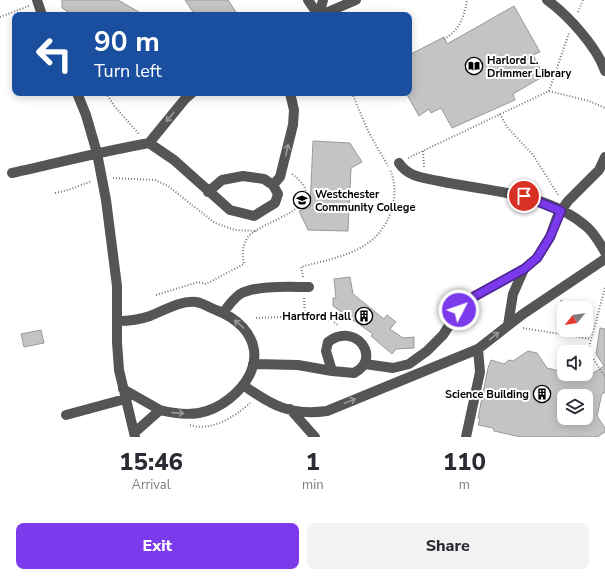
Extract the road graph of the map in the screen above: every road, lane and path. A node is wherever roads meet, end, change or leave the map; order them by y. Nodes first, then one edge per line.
1 (308, 0) edge
2 (322, 0) edge
3 (356, 0) edge
4 (467, 0) edge
5 (547, 0) edge
6 (345, 2) edge
7 (34, 3) edge
8 (12, 12) edge
9 (12, 12) edge
10 (40, 12) edge
11 (318, 12) edge
12 (320, 12) edge
13 (326, 12) edge
14 (0, 17) edge
15 (573, 24) junction
16 (444, 39) dead end
17 (604, 66) edge
18 (549, 91) junction
19 (79, 96) edge
20 (108, 96) edge
21 (188, 96) edge
22 (291, 96) edge
23 (353, 96) edge
24 (605, 108) edge
25 (500, 114) junction
26 (139, 134) dead end
27 (149, 143) junction
28 (423, 151) junction
29 (97, 153) junction
30 (605, 157) edge
31 (399, 163) junction
32 (389, 168) junction
33 (288, 171) dead end
34 (12, 173) dead end
35 (109, 178) dead end
36 (423, 178) junction
37 (96, 180) dead end
38 (273, 185) junction
39 (55, 192) dead end
40 (208, 192) junction
41 (563, 208) junction
42 (257, 231) junction
43 (605, 252) edge
44 (605, 259) edge
45 (524, 269) junction
46 (306, 287) junction
47 (605, 288) edge
48 (156, 295) dead end
49 (223, 313) junction
50 (305, 316) junction
51 (256, 318) dead end
52 (117, 321) junction
53 (508, 325) junction
54 (345, 334) junction
55 (584, 338) joint
56 (591, 339) junction
57 (478, 349) junction
58 (253, 364) junction
59 (365, 364) junction
60 (332, 371) junction
61 (605, 377) edge
62 (243, 385) junction
63 (124, 394) junction
64 (290, 409) junction
65 (160, 410) junction
66 (66, 415) dead end
67 (134, 435) edge
68 (315, 437) edge
69 (466, 437) edge

1 - 11 street
2 - 12 street
3 - 6 street
4 - 16 path
5 - 15 street
6 - 13 street
7 - 9 path
7 - 10 street
8 - 14 path
15 - 17 street
15 - 18 path
18 - 24 path
18 - 25 path
19 - 29 street
20 - 26 path
21 -> 27 street
38 -> 22 street
23 - 32 path
25 - 28 path
25 - 41 path
27 - 29 street
27 - 40 street
28 - 31 path
28 - 36 path
29 - 34 street
29 - 52 street
30 - 41 street
31 - 32 path
31 - 36 street
32 - 46 path
33 - 42 path
35 - 42 path
36 - 41 street
37 - 39 path
38 - 40 street
38 - 40 street
41 - 43 street
41 - 45 street
42 - 48 path
44 - 53 street
45 - 53 street
45 - 59 street
46 - 49 street
46 - 50 path
47 - 56 path
49 - 52 street
58 -> 49 street
50 - 51 path
50 - 54 path
52 - 63 street
53 - 55 path
57 -> 53 street
54 - 59 street
54 - 60 street
55 - 56 path
56 - 61 path
64 -> 57 street
57 - 69 street
58 - 60 street
58 - 62 street
59 - 60 street
62 - 64 street
65 -> 62 street
63 - 65 street
63 - 66 street
63 - 67 street
64 - 68 street
65 - 67 street

